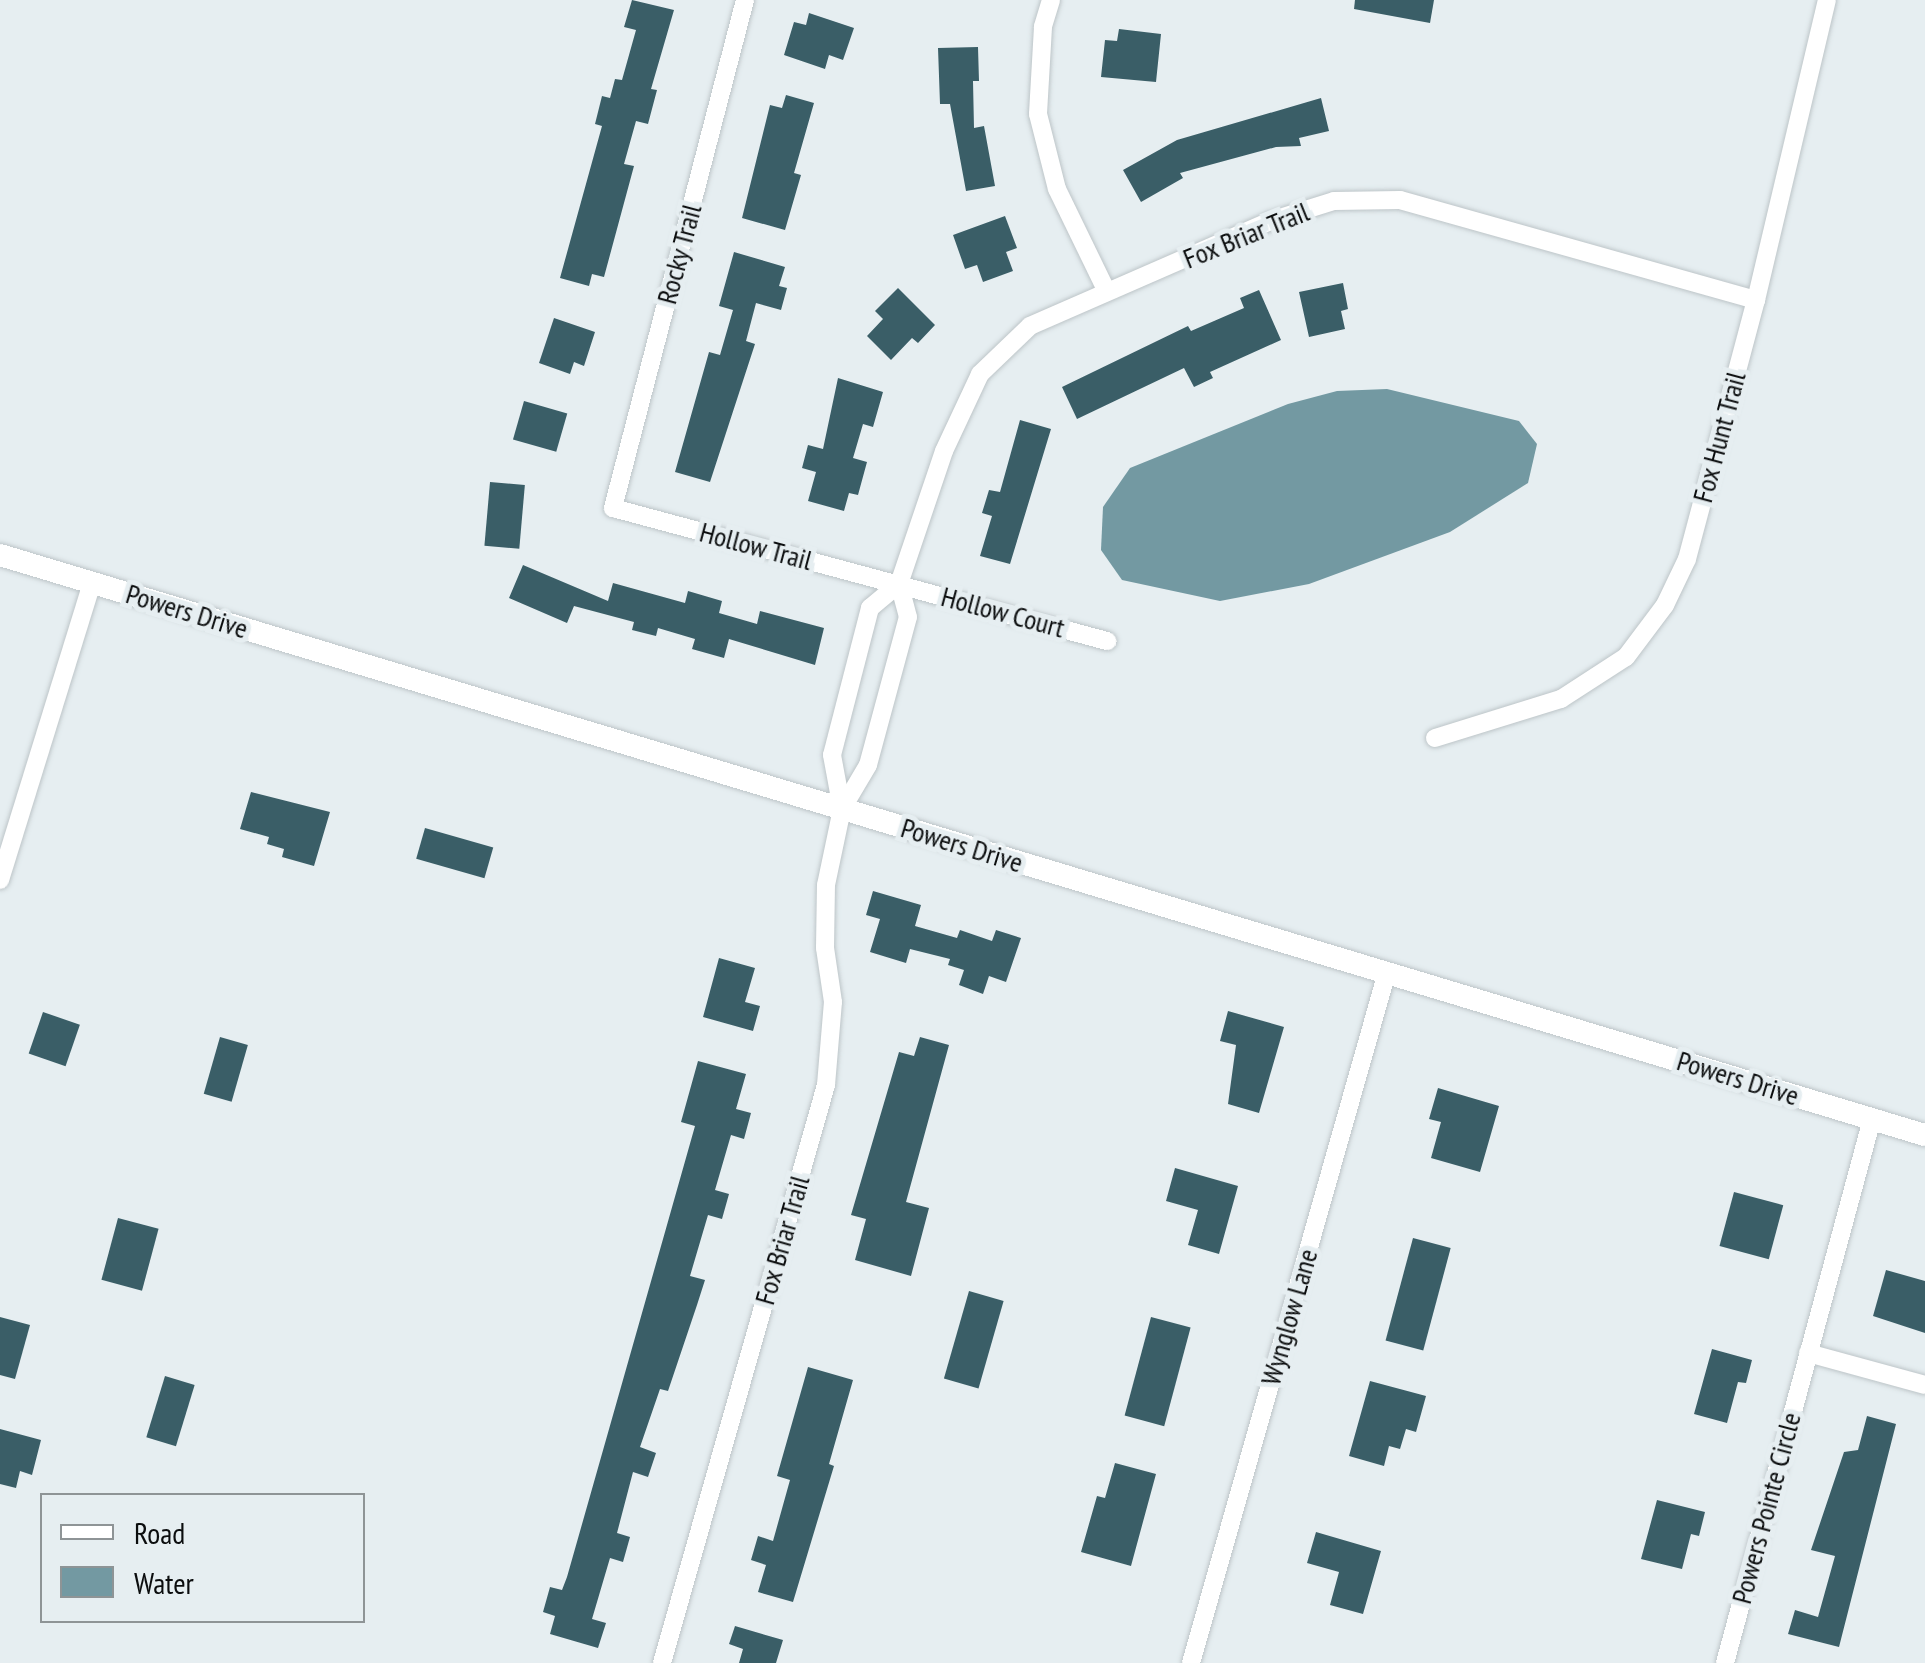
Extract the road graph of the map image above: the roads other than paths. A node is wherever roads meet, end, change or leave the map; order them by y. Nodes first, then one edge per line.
1 (745, 0) edge
2 (1051, 0) edge
3 (1821, 1) edge
4 (1107, 292) junction
5 (1756, 300) junction
6 (613, 508) joint
7 (0, 554) edge
8 (92, 582) junction
9 (899, 584) junction
10 (1107, 641) dead end
11 (1435, 738) dead end
12 (842, 809) junction
13 (0, 880) edge
14 (1387, 972) junction
15 (1872, 1119) junction
16 (1925, 1135) edge
17 (1808, 1354) junction
18 (1925, 1386) edge
19 (662, 1663) edge
20 (1191, 1663) edge
21 (1724, 1663) edge

1 - 6 street, Rocky Trail
2 - 4 street
3 - 5 street, Fox Hunt Trail
4 - 5 street, Fox Briar Trail
4 - 9 street, Fox Briar Trail
5 - 11 street, Fox Hunt Trail
6 - 9 street, Hollow Trail
7 - 8 street, Powers Drive
8 - 12 street, Powers Drive
8 - 13 street
9 - 10 street, Hollow Court
9 - 12 street, Fox Briar Trail
9 - 12 street, Fox Briar Trail
12 - 14 street, Powers Drive
12 - 19 street, Fox Briar Trail
14 - 15 street, Powers Drive
14 - 20 street, Wynglow Lane
15 - 16 street, Powers Drive
15 - 17 street, Powers Pointe Circle
17 - 18 street
17 - 21 street, Powers Pointe Circle

